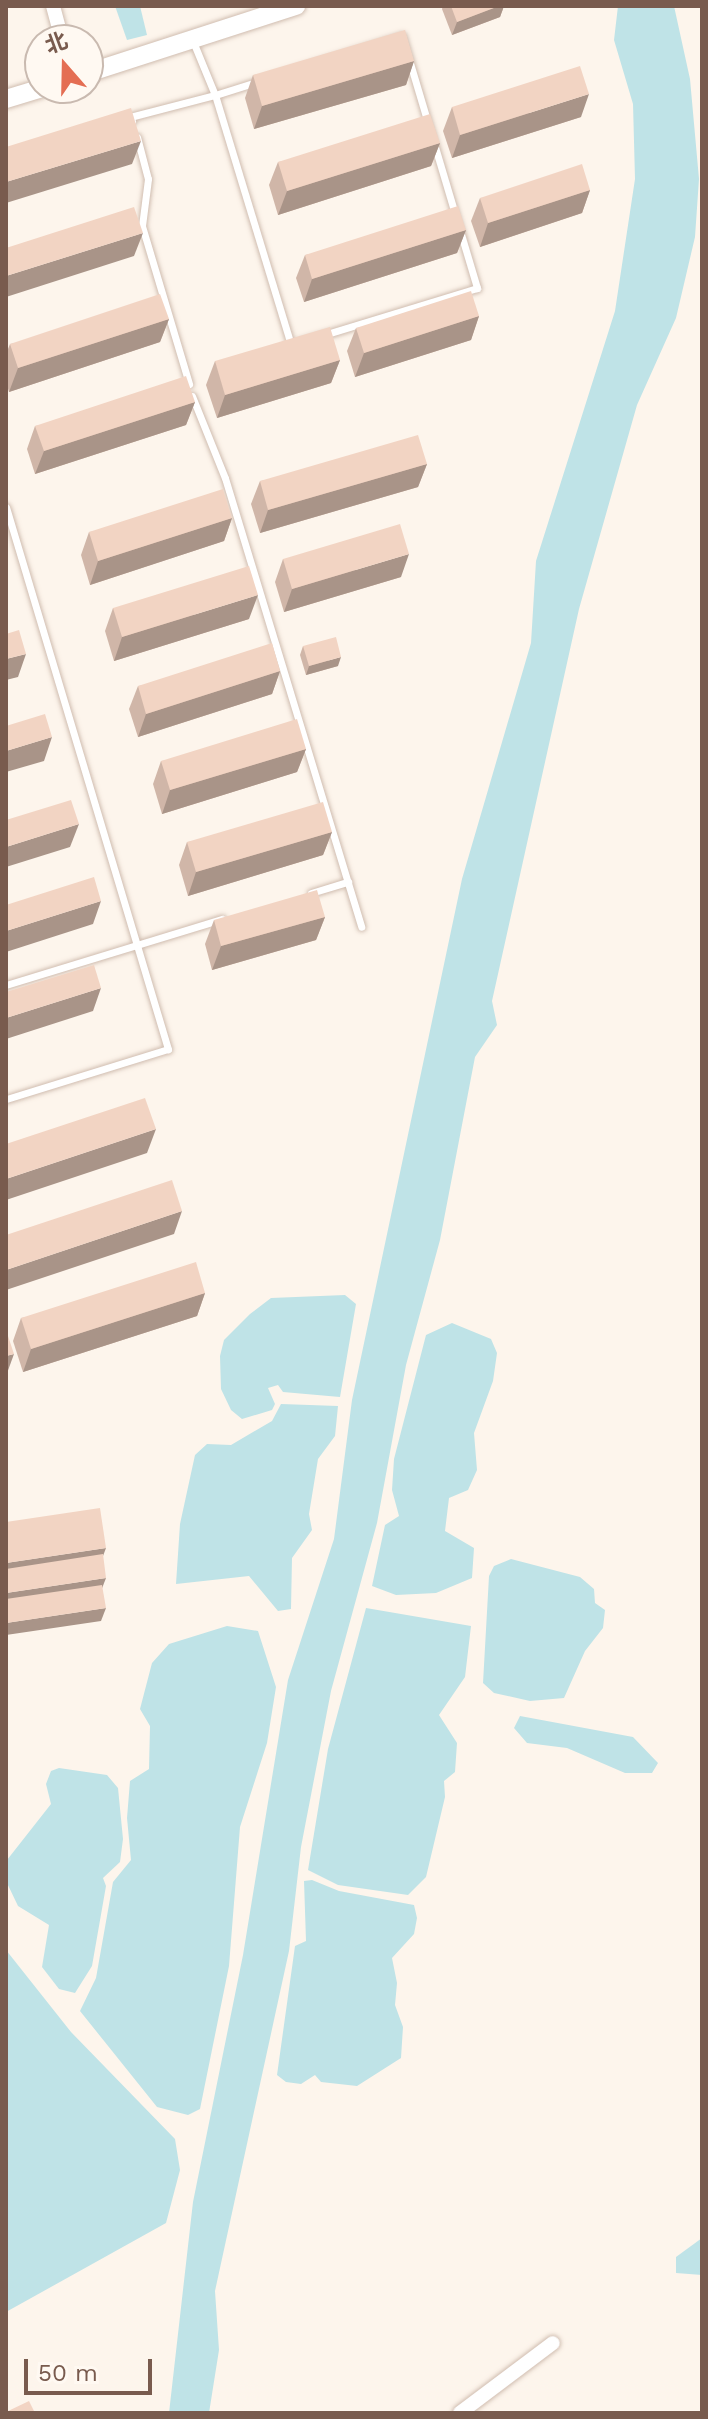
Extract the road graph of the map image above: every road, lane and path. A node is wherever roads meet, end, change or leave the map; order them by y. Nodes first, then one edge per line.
1 (296, 6) edge
2 (192, 39) junction
3 (104, 68) edge
4 (215, 95) junction
5 (6, 507) edge
6 (348, 882) junction
7 (302, 895) edge
8 (227, 918) edge
9 (361, 927) dead end
10 (137, 945) junction
11 (6, 985) edge
12 (6, 1099) edge
13 (553, 2343) dead end
14 (460, 2413) edge

1 - 2 street
2 - 3 street
2 - 4 lane
4 - 4 lane
4 - 6 lane
5 - 10 lane
6 - 7 lane
6 - 9 lane
8 - 10 lane
10 - 11 lane
10 - 12 lane
13 - 14 street

